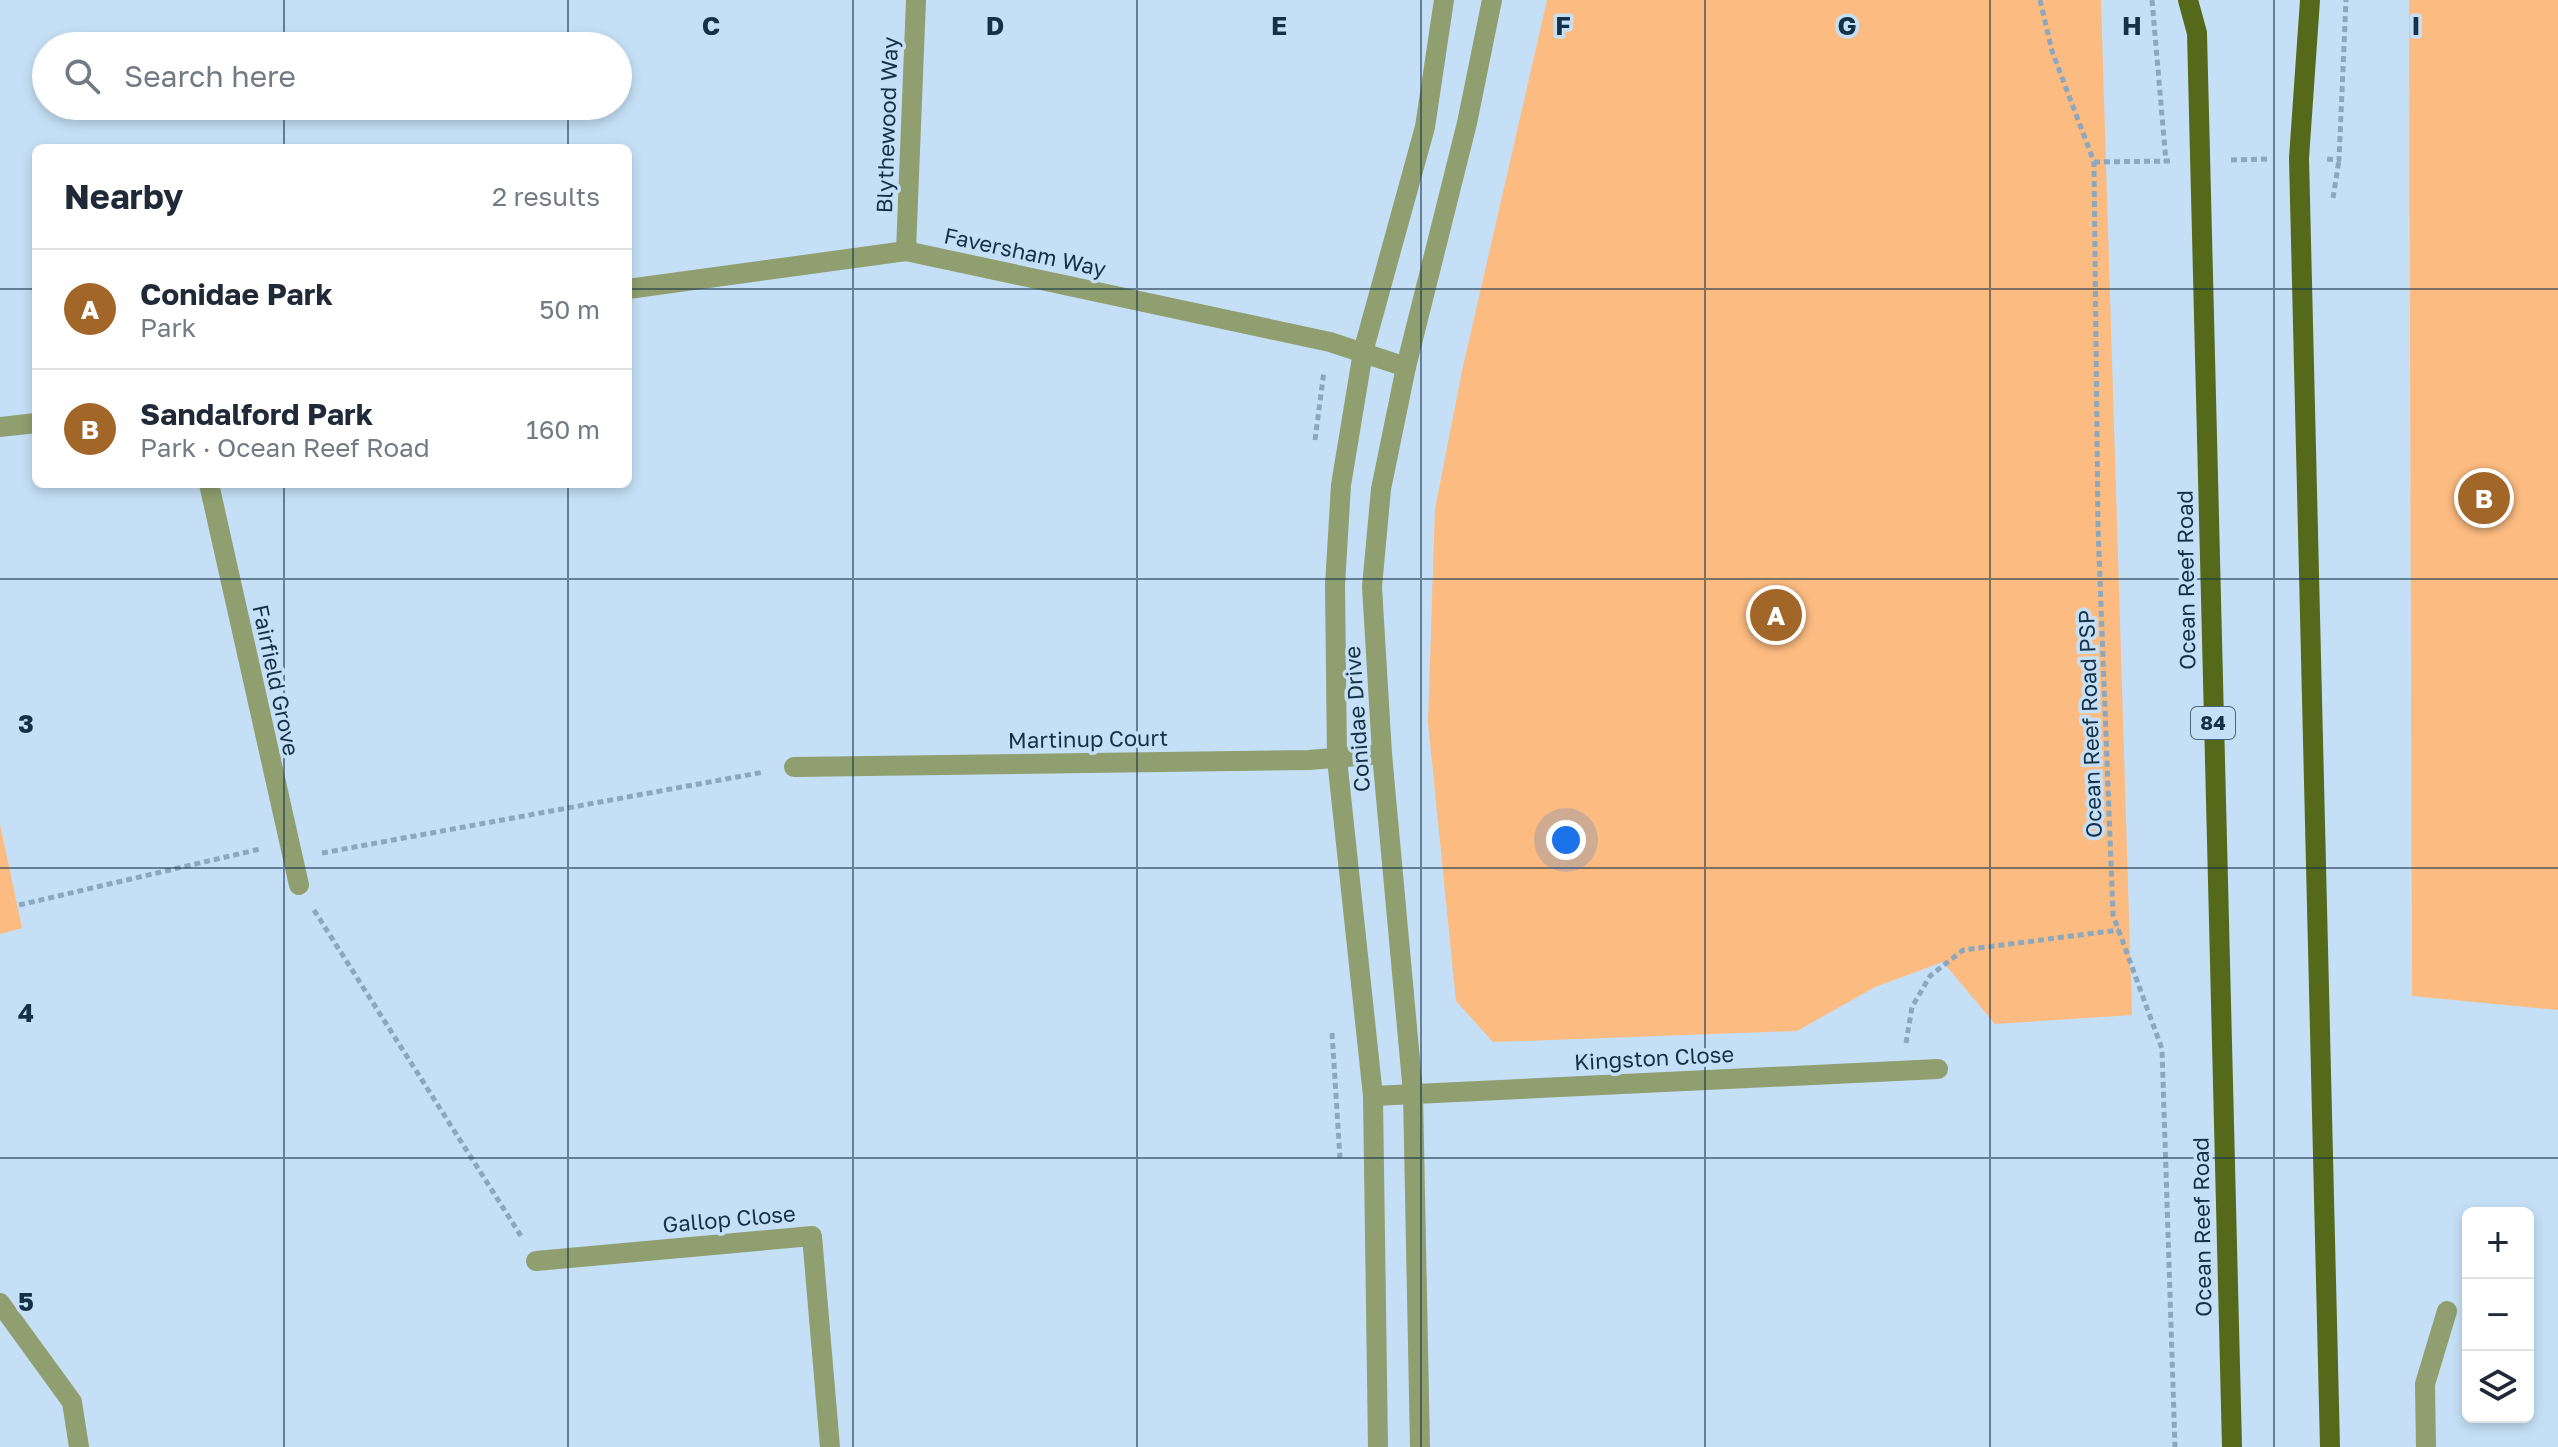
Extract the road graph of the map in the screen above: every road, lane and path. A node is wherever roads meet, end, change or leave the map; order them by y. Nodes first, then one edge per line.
1 (916, 0) edge
2 (1444, 0) edge
3 (1492, 0) edge
4 (2040, 0) edge
5 (2152, 0) edge
6 (2188, 0) edge
7 (2310, 0) edge
8 (2346, 0) edge
9 (2299, 158) junction
10 (2166, 161) junction
11 (2199, 161) junction
12 (2094, 162) junction
13 (906, 251) junction
14 (632, 288) edge
15 (1363, 352) junction
16 (1406, 367) junction
17 (32, 423) edge
18 (0, 427) edge
19 (210, 488) edge
20 (1382, 754) junction
21 (1337, 759) junction
22 (794, 767) joint
23 (290, 850) junction
24 (299, 885) joint
25 (19, 905) dead end
26 (2119, 930) junction
27 (1938, 1069) dead end
28 (1902, 1070) junction
29 (1413, 1093) junction
30 (1373, 1096) junction
31 (536, 1261) joint
32 (0, 1303) edge
33 (2447, 1311) dead end
34 (79, 1447) edge
35 (830, 1447) edge
36 (1378, 1447) edge
37 (1420, 1447) edge
38 (2175, 1447) edge
39 (2232, 1447) edge
40 (2330, 1447) edge
41 (2426, 1447) edge

1 - 13 street, Blythewood Way
2 - 15 street, Conidae Drive
3 - 16 street, Conidae Drive
4 - 12 path, Ocean Reef Road PSP
5 - 10 path
6 - 11 main road, Ocean Reef Road / 84
7 - 9 main road
8 - 9 path
9 - 11 path
9 - 40 main road
10 - 11 path
10 - 12 path
11 - 39 main road, Ocean Reef Road / 84
12 - 26 path, Ocean Reef Road PSP
13 - 14 street, Faversham Way
13 - 15 street, Faversham Way
15 - 16 street, Faversham Way
15 - 21 street, Conidae Drive
16 - 20 street, Conidae Drive
17 - 18 street
19 - 23 street, Fairfield Grove
20 - 21 street, Martinup Court
20 - 29 street, Conidae Drive
21 - 22 street, Martinup Court
21 - 30 street, Conidae Drive
22 - 23 path
23 - 24 street, Fairfield Grove
23 - 25 path
24 - 31 path
26 - 28 path
26 - 38 path, Ocean Reef Road PSP
27 - 28 street, Kingston Close
28 - 29 street, Kingston Close
29 - 30 street, Kingston Close
29 - 37 street, Conidae Drive
30 - 36 street, Conidae Drive
31 - 35 street, Gallop Close
32 - 34 street
33 - 41 street

